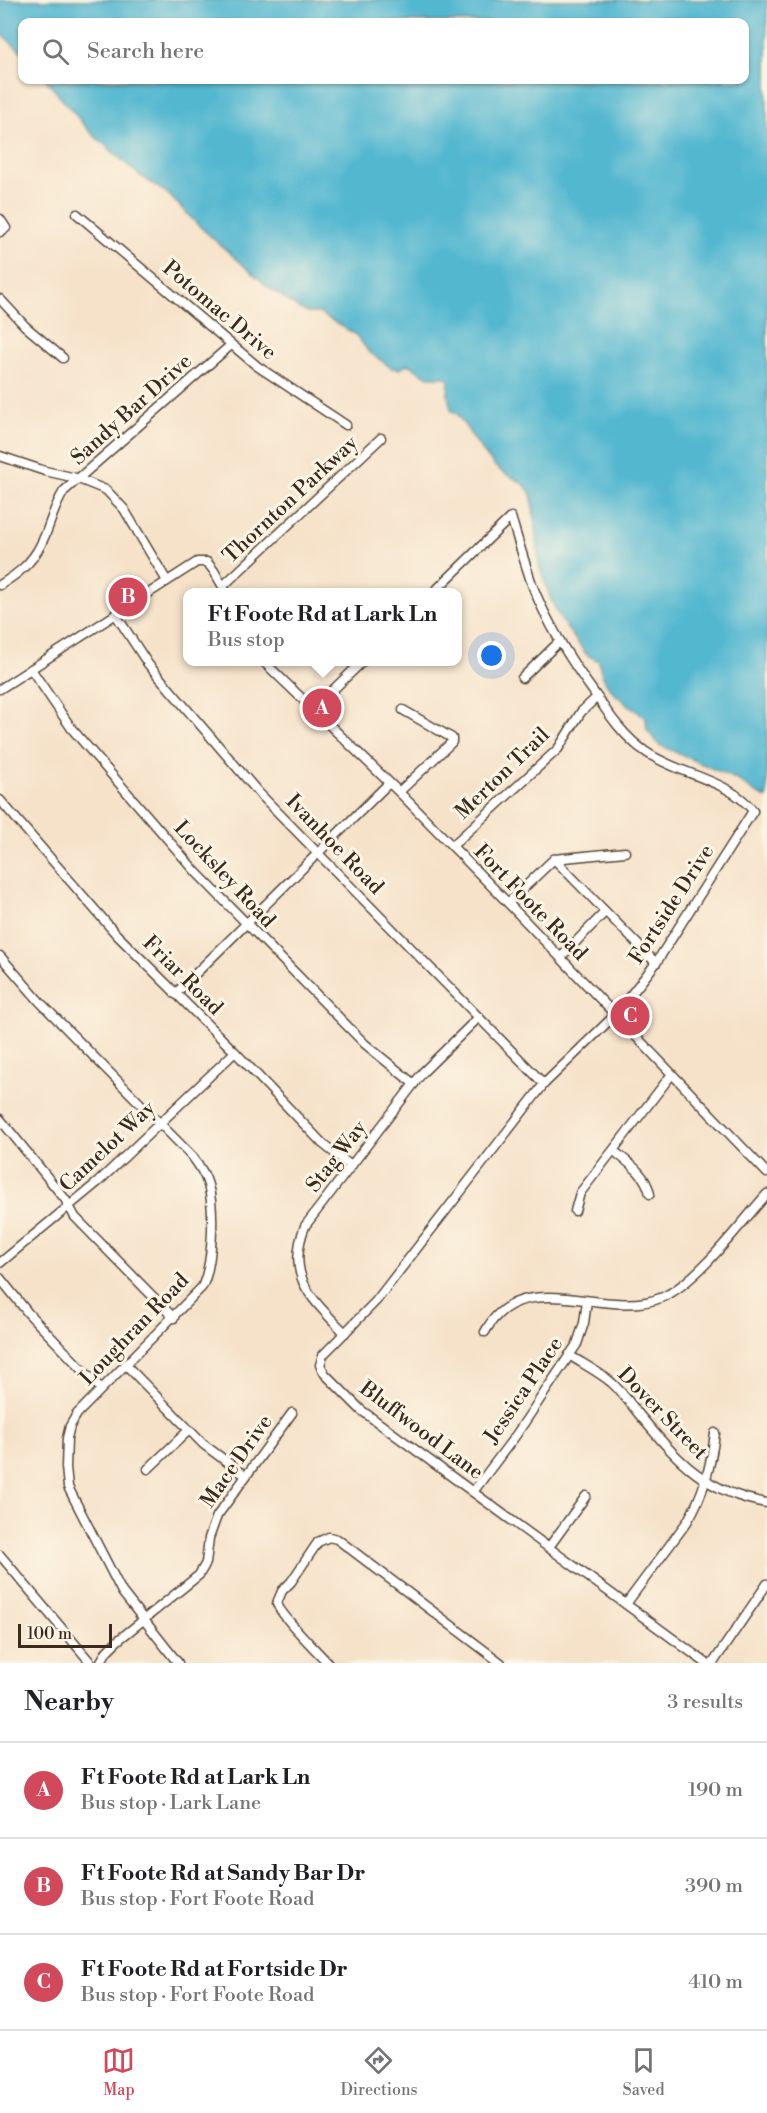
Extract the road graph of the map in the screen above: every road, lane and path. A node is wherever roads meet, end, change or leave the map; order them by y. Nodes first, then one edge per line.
1 (77, 214) dead end
2 (0, 219) edge
3 (3, 230) edge
4 (0, 298) edge
5 (231, 345) junction
6 (63, 358) dead end
7 (346, 424) dead end
8 (381, 438) dead end
9 (0, 456) edge
10 (76, 478) junction
11 (167, 582) junction
12 (0, 585) edge
13 (224, 588) edge
14 (227, 588) edge
15 (438, 588) edge
16 (116, 615) junction
17 (560, 641) junction
18 (268, 666) edge
19 (358, 666) edge
20 (31, 669) junction
21 (522, 678) dead end
22 (0, 689) edge
23 (597, 697) junction
24 (313, 709) junction
25 (403, 710) dead end
26 (389, 783) junction
27 (399, 792) junction
28 (0, 800) edge
29 (452, 846) junction
30 (625, 852) dead end
31 (318, 853) junction
32 (554, 859) junction
33 (508, 903) junction
34 (605, 912) junction
35 (246, 923) junction
36 (0, 956) edge
37 (561, 957) junction
38 (656, 963) junction
39 (175, 994) junction
40 (615, 1015) junction
41 (479, 1017) junction
42 (235, 1052) junction
43 (672, 1074) junction
44 (414, 1084) junction
45 (544, 1084) junction
46 (0, 1119) edge
47 (159, 1123) junction
48 (614, 1151) junction
49 (351, 1166) junction
50 (767, 1173) edge
51 (650, 1194) dead end
52 (767, 1194) edge
53 (69, 1206) junction
54 (575, 1211) dead end
55 (0, 1263) edge
56 (0, 1278) edge
57 (587, 1301) junction
58 (174, 1318) junction
59 (485, 1332) dead end
60 (345, 1333) junction
61 (569, 1355) junction
62 (126, 1365) junction
63 (101, 1389) junction
64 (292, 1413) dead end
65 (189, 1430) junction
66 (715, 1433) dead end
67 (148, 1469) dead end
68 (246, 1476) junction
69 (706, 1481) junction
70 (473, 1492) junction
71 (586, 1496) dead end
72 (767, 1503) edge
73 (549, 1547) junction
74 (0, 1555) edge
75 (767, 1584) edge
76 (626, 1604) junction
77 (143, 1620) junction
78 (91, 1663) edge
79 (100, 1663) edge
80 (178, 1663) edge
81 (328, 1663) edge
82 (501, 1663) edge
83 (706, 1663) edge
84 (713, 1663) edge

1 - 5 street, Potomac Drive
2 - 3 street
4 - 6 street
5 - 7 street, Potomac Drive
5 - 10 street, Sandy Bar Drive
8 - 14 street, Thornton Parkway
9 - 10 street
10 - 11 street, Sandy Bar Drive
10 - 12 street
11 - 13 street
11 - 16 street
15 - 17 street
16 - 20 street
16 - 31 street, Ivanhoe Road
17 - 21 street
17 - 23 street
18 - 24 street, Fort Foote Road
19 - 24 street
20 - 22 street
20 - 35 street, Locksley Road
23 - 29 street, Merton Trail
23 - 38 street, Fortside Drive
24 - 26 street, Fort Foote Road
25 - 27 street
26 - 27 street, Fort Foote Road
26 - 31 street
27 - 29 street, Fort Foote Road
28 - 39 street, Friar Road
29 - 33 street, Fort Foote Road
30 - 32 street
31 - 35 street
31 - 41 street, Ivanhoe Road
32 - 33 street
32 - 34 street
33 - 37 street, Fort Foote Road
34 - 37 street
34 - 38 street
35 - 39 street
35 - 44 street, Locksley Road
36 - 47 street, Loughran Road
37 - 40 street, Fort Foote Road
38 - 40 street, Fortside Drive
39 - 42 street, Friar Road
40 - 43 street, Fort Foote Road
40 - 45 street, Bluffwood Lane
41 - 44 street, Stag Way
41 - 45 street, Ivanhoe Road
42 - 47 street, Camelot Way
42 - 49 street, Friar Road
43 - 48 street
43 - 50 street, Fort Foote Road
44 - 49 street, Stag Way
45 - 60 street, Bluffwood Lane
46 - 53 street
47 - 53 street, Camelot Way
47 - 58 street, Loughran Road
48 - 51 street
48 - 54 street
49 - 60 street, Stag Way
52 - 57 street
53 - 55 street, Camelot Way
53 - 58 street
56 - 63 street
57 - 59 street
57 - 61 street, Jessica Place
58 - 62 street, Loughran Road
60 - 70 street, Bluffwood Lane
61 - 69 street, Dover Street
61 - 70 street, Jessica Place
62 - 63 street, Loughran Road
62 - 65 street
63 - 77 street, Loughran Road
64 - 68 street, Mace Drive
65 - 67 street
65 - 68 street
66 - 69 street
68 - 77 street, Mace Drive
69 - 72 street, Dover Street
69 - 76 street
70 - 73 street, Bluffwood Lane
71 - 73 street
73 - 76 street, Bluffwood Lane
74 - 78 street
75 - 84 street
76 - 83 street, Bluffwood Lane
77 - 79 street, Mace Drive
77 - 80 street, Loughran Road
81 - 82 street

